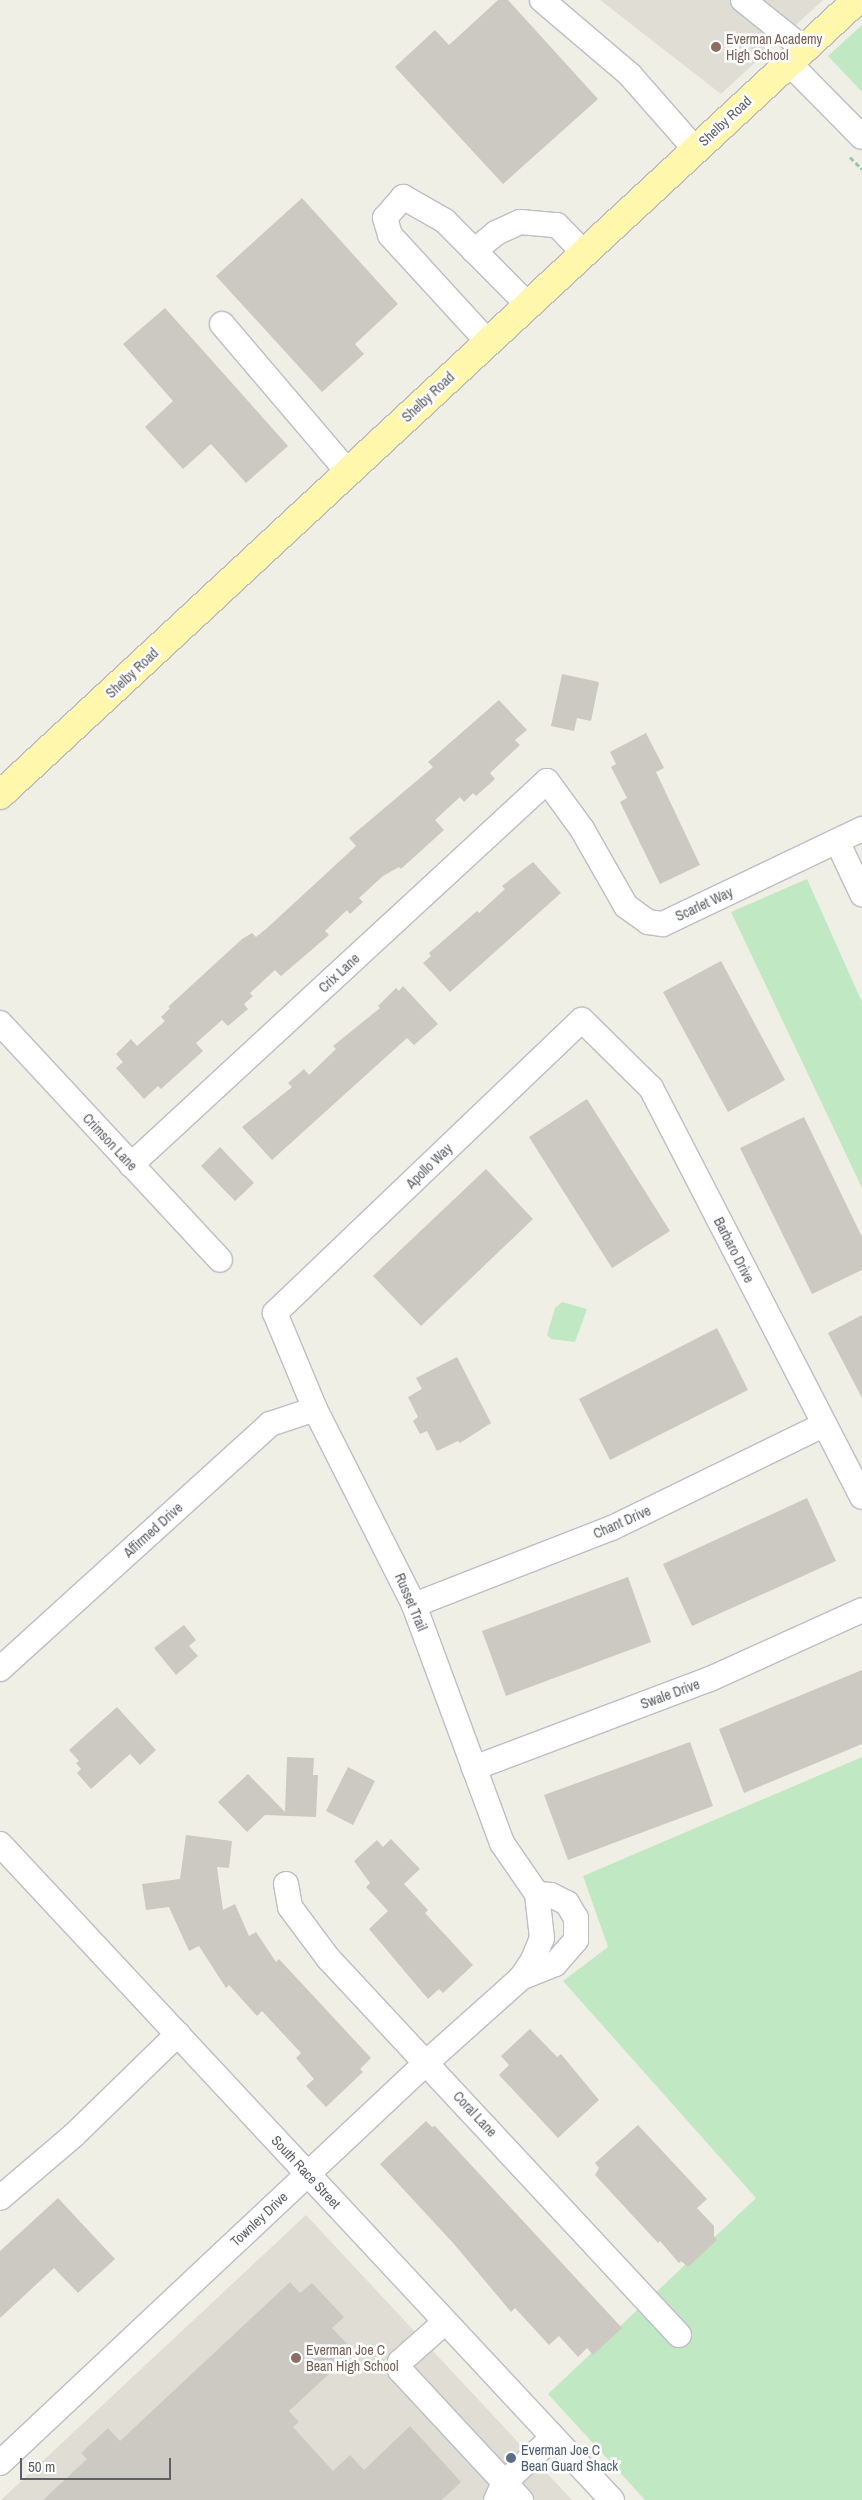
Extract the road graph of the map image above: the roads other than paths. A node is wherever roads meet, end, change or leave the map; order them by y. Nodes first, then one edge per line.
1 (542, 0) edge
2 (743, 0) edge
3 (845, 4) edge
4 (795, 55) junction
5 (862, 138) edge
6 (694, 150) junction
7 (474, 251) junction
8 (584, 253) junction
9 (528, 305) junction
10 (222, 324) dead end
11 (488, 342) junction
12 (348, 472) junction
13 (547, 781) joint
14 (0, 795) edge
15 (862, 829) edge
16 (837, 841) junction
17 (862, 894) edge
18 (582, 1020) joint
19 (0, 1023) edge
20 (131, 1165) junction
21 (220, 1260) dead end
22 (276, 1313) joint
23 (315, 1408) junction
24 (824, 1425) junction
25 (862, 1497) edge
26 (414, 1604) junction
27 (862, 1610) edge
28 (0, 1669) edge
29 (474, 1768) junction
30 (0, 1844) edge
31 (286, 1884) dead end
32 (537, 1894) junction
33 (521, 1978) junction
34 (178, 2034) junction
35 (427, 2062) junction
36 (307, 2174) junction
37 (0, 2198) edge
38 (445, 2322) junction
39 (679, 2335) dead end
40 (553, 2437) junction
41 (0, 2463) edge
42 (500, 2491) edge
43 (521, 2500) edge
44 (612, 2500) edge

1 - 6 street
2 - 4 street
3 - 4 main road, Shelby Road
4 - 5 street
4 - 6 main road, Shelby Road
6 - 8 main road, Shelby Road
7 - 8 street
7 - 9 street
7 - 11 street
8 - 9 main road, Shelby Road
9 - 11 main road, Shelby Road
10 - 12 street
11 - 12 main road, Shelby Road
12 - 14 main road, Shelby Road
13 - 16 street, Scarlet Way
13 - 20 street, Crix Lane
15 - 16 street, Scarlet Way
16 - 17 street
18 - 22 street, Apollo Way
18 - 24 street, Barbaro Drive
19 - 20 street, Crimson Lane
20 - 21 street, Crimson Lane
22 - 23 street, Russet Trail
23 - 26 street, Russet Trail
23 - 28 street, Affirmed Drive
24 - 25 street, Barbaro Drive
24 - 26 street, Chant Drive
26 - 29 street, Russet Trail
27 - 29 street, Swale Drive
29 - 32 street, Russet Trail
30 - 34 street, South Race Street
31 - 35 street, Coral Lane
32 - 33 street, Townley Drive
32 - 33 street, Townley Drive
33 - 35 street, Townley Drive
34 - 36 street, South Race Street
34 - 37 street
35 - 36 street, Townley Drive
35 - 39 street, Coral Lane
36 - 38 street, South Race Street
36 - 41 street, Townley Drive
38 - 40 street, South Race Street
38 - 42 street
40 - 42 street
40 - 44 street, South Race Street
42 - 43 street

